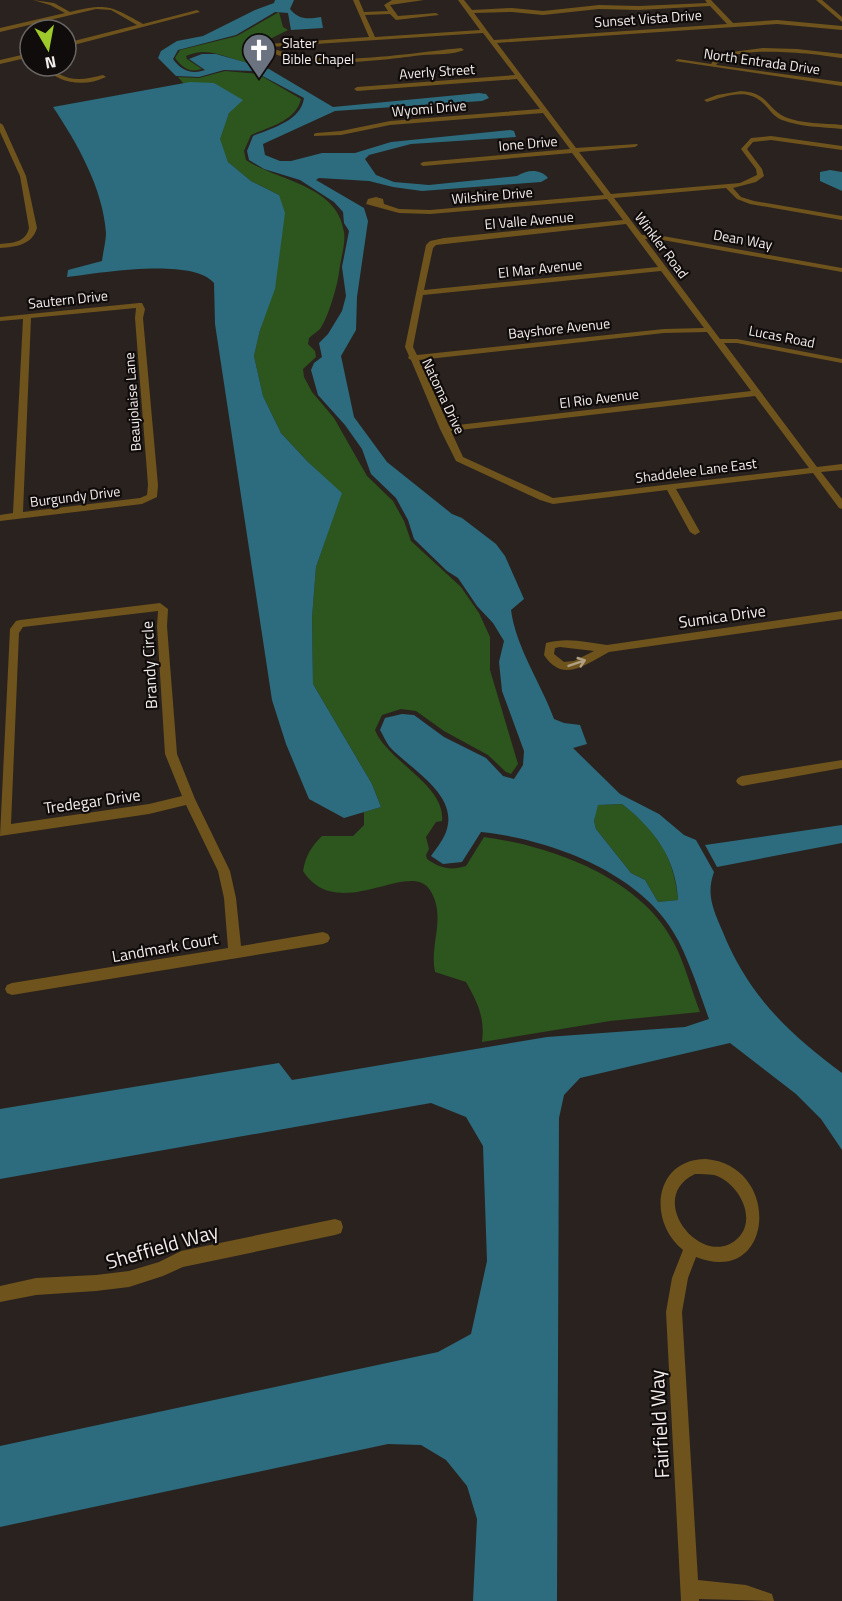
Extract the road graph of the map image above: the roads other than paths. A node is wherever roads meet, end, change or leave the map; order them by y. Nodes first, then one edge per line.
1 (36, 0) edge
2 (356, 0) edge
3 (422, 0) edge
4 (461, 0) edge
5 (819, 0) edge
6 (710, 2) edge
7 (431, 8) dead end
8 (197, 12) dead end
9 (390, 12) junction
10 (470, 12) junction
11 (69, 14) junction
12 (362, 14) junction
13 (436, 15) junction
14 (842, 20) edge
15 (439, 22) dead end
16 (731, 25) junction
17 (142, 26) junction
18 (842, 28) edge
19 (0, 30) edge
20 (484, 31) junction
21 (395, 38) junction
22 (373, 39) junction
23 (78, 42) edge
24 (492, 42) junction
25 (457, 43) dead end
26 (461, 50) junction
27 (404, 54) junction
28 (842, 56) edge
29 (465, 57) dead end
30 (18, 58) edge
31 (678, 61) dead end
32 (0, 62) edge
33 (712, 66) junction
34 (103, 77) dead end
35 (518, 77) junction
36 (59, 78) edge
37 (842, 84) edge
38 (357, 89) dead end
39 (706, 100) dead end
40 (544, 111) junction
41 (0, 125) edge
42 (842, 127) edge
43 (316, 135) dead end
44 (635, 145) dead end
45 (842, 148) edge
46 (574, 151) junction
47 (423, 164) dead end
48 (727, 186) junction
49 (608, 196) junction
50 (378, 205) dead end
51 (842, 218) edge
52 (628, 222) junction
53 (639, 237) junction
54 (433, 243) joint
55 (0, 246) edge
56 (663, 269) junction
57 (842, 270) edge
58 (420, 293) junction
59 (139, 305) joint
60 (27, 316) junction
61 (0, 319) edge
62 (709, 330) junction
63 (717, 341) junction
64 (412, 358) junction
65 (842, 361) edge
66 (757, 393) junction
67 (444, 429) junction
68 (842, 467) edge
69 (815, 470) junction
70 (670, 487) junction
71 (152, 497) joint
72 (553, 501) joint
73 (842, 506) edge
74 (18, 516) junction
75 (0, 518) edge
76 (695, 532) dead end
77 (842, 615) edge
78 (607, 649) dead end
79 (842, 764) edge
80 (742, 781) dead end
81 (189, 799) junction
82 (2, 830) edge
83 (323, 938) dead end
84 (235, 952) junction
85 (12, 989) dead end
86 (335, 1227) dead end
87 (692, 1247) junction
88 (0, 1294) edge
89 (690, 1595) edge
90 (765, 1601) edge

1 - 11 street
2 - 12 street
3 - 9 street
4 - 10 street, Winkler Road
5 - 14 street
6 - 10 street
6 - 16 street
7 - 13 street
8 - 17 street
9 - 12 street
9 - 13 street
10 - 20 street, Winkler Road
11 - 17 street
11 - 19 street
12 - 22 street
13 - 15 street
16 - 18 street, Sunset Vista Drive
16 - 24 street, Sunset Vista Drive
17 - 23 street
20 - 21 street
20 - 24 street, Winkler Road
21 - 22 street
21 - 27 street
22 - 27 street
24 - 35 street, Winkler Road
25 - 26 street
26 - 27 street
26 - 29 street
28 - 33 street
30 - 32 street
31 - 33 street, North Entrada Drive
33 - 37 street, North Entrada Drive
34 - 36 street
35 - 38 street, Averly Street
35 - 40 street, Winkler Road
39 - 42 street
40 - 43 street, Wyomi Drive
40 - 46 street, Winkler Road
41 - 55 street
44 - 46 street, Ione Drive
45 - 48 street, Wilshire Drive
46 - 47 street, Ione Drive
46 - 49 street, Winkler Road
48 - 49 street, Wilshire Drive
48 - 51 street
49 - 50 street, Wilshire Drive
49 - 52 street, Winkler Road
52 - 53 street, Winkler Road
52 - 54 street, El Valle Avenue
53 - 56 street, Winkler Road
53 - 57 street, Dean Way
54 - 58 street, Natoma Drive
56 - 58 street, El Mar Avenue
56 - 62 street, Winkler Road
58 - 64 street, Natoma Drive
59 - 60 street, Sautern Drive
59 - 71 street, Beaujolaise Lane
60 - 61 street, Sautern Drive
60 - 74 street
62 - 63 street, Winkler Road
62 - 64 street, Bayshore Avenue
63 - 65 street, Lucas Road
63 - 66 street, Winkler Road
64 - 67 street, Natoma Drive
66 - 67 street, El Rio Avenue
66 - 69 street, Winkler Road
67 - 72 street, Natoma Drive
68 - 69 street, Shaddelee Lane East
69 - 70 street, Shaddelee Lane East
69 - 73 street, Winkler Road
70 - 72 street, Shaddelee Lane East
70 - 76 street
71 - 74 street, Burgundy Drive
74 - 75 street, Burgundy Drive
77 - 78 street, Sumica Drive
79 - 80 street
81 - 82 street, Tredegar Drive
81 - 82 street, Brandy Circle
81 - 84 street, Brandy Circle
83 - 84 street, Landmark Court
84 - 85 street, Landmark Court
86 - 88 street, Sheffield Way
87 - 87 street
87 - 89 street, Fairfield Way
89 - 90 street

